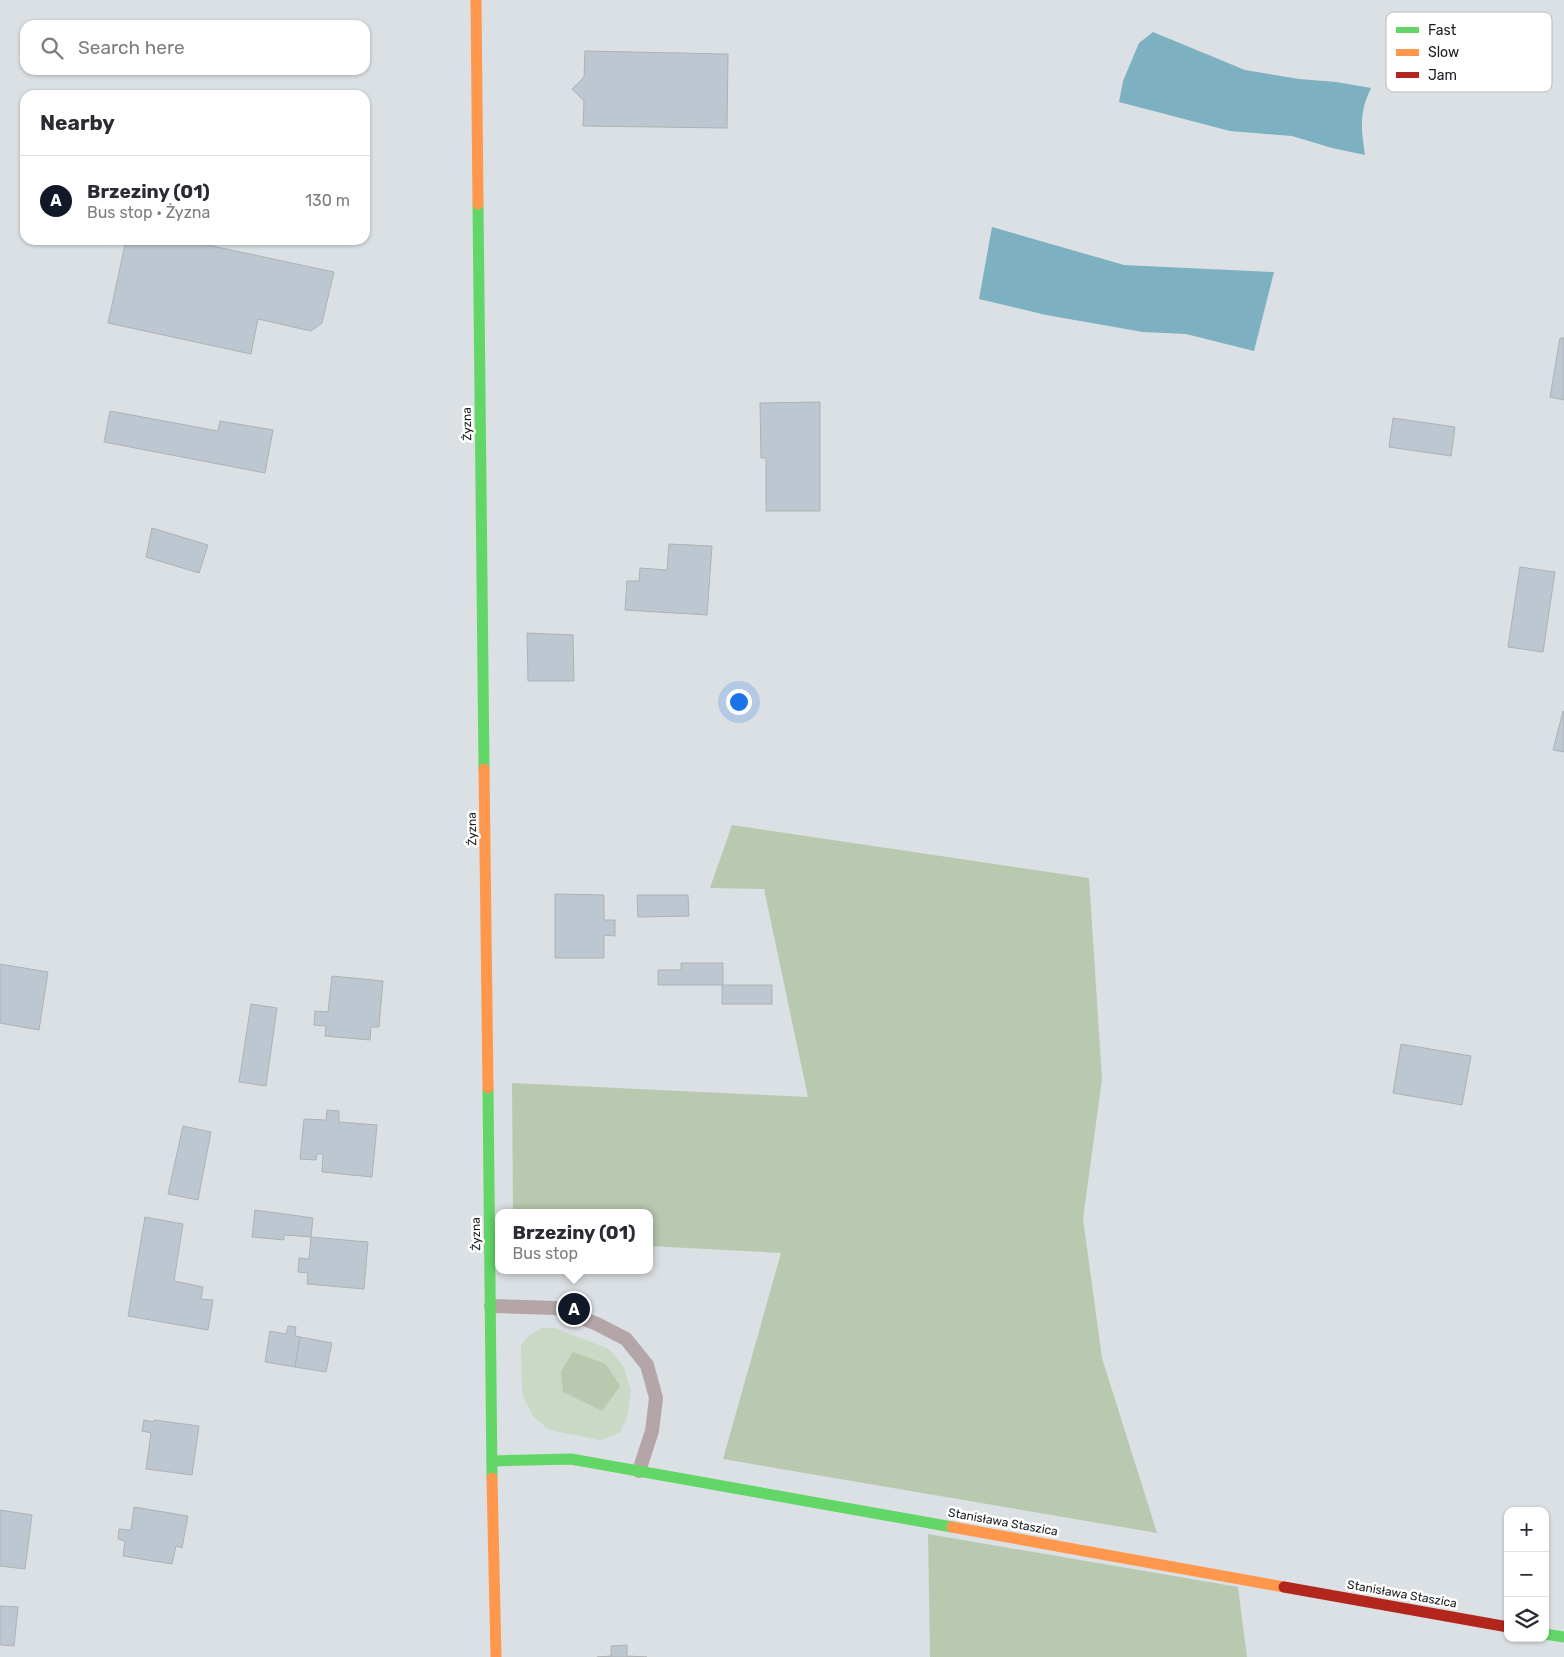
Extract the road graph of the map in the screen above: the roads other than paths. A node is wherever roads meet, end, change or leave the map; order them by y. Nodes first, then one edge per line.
1 (476, 0) edge
2 (491, 1306) junction
3 (492, 1461) junction
4 (639, 1470) junction
5 (1504, 1626) edge
6 (1549, 1635) edge
7 (1564, 1637) edge
8 (496, 1657) edge

1 - 2 street, Żyzna
2 - 3 street, Żyzna
2 - 4 lane
3 - 4 street, Stanisława Staszica
3 - 8 street, Żyzna
4 - 5 street, Stanisława Staszica
6 - 7 street

